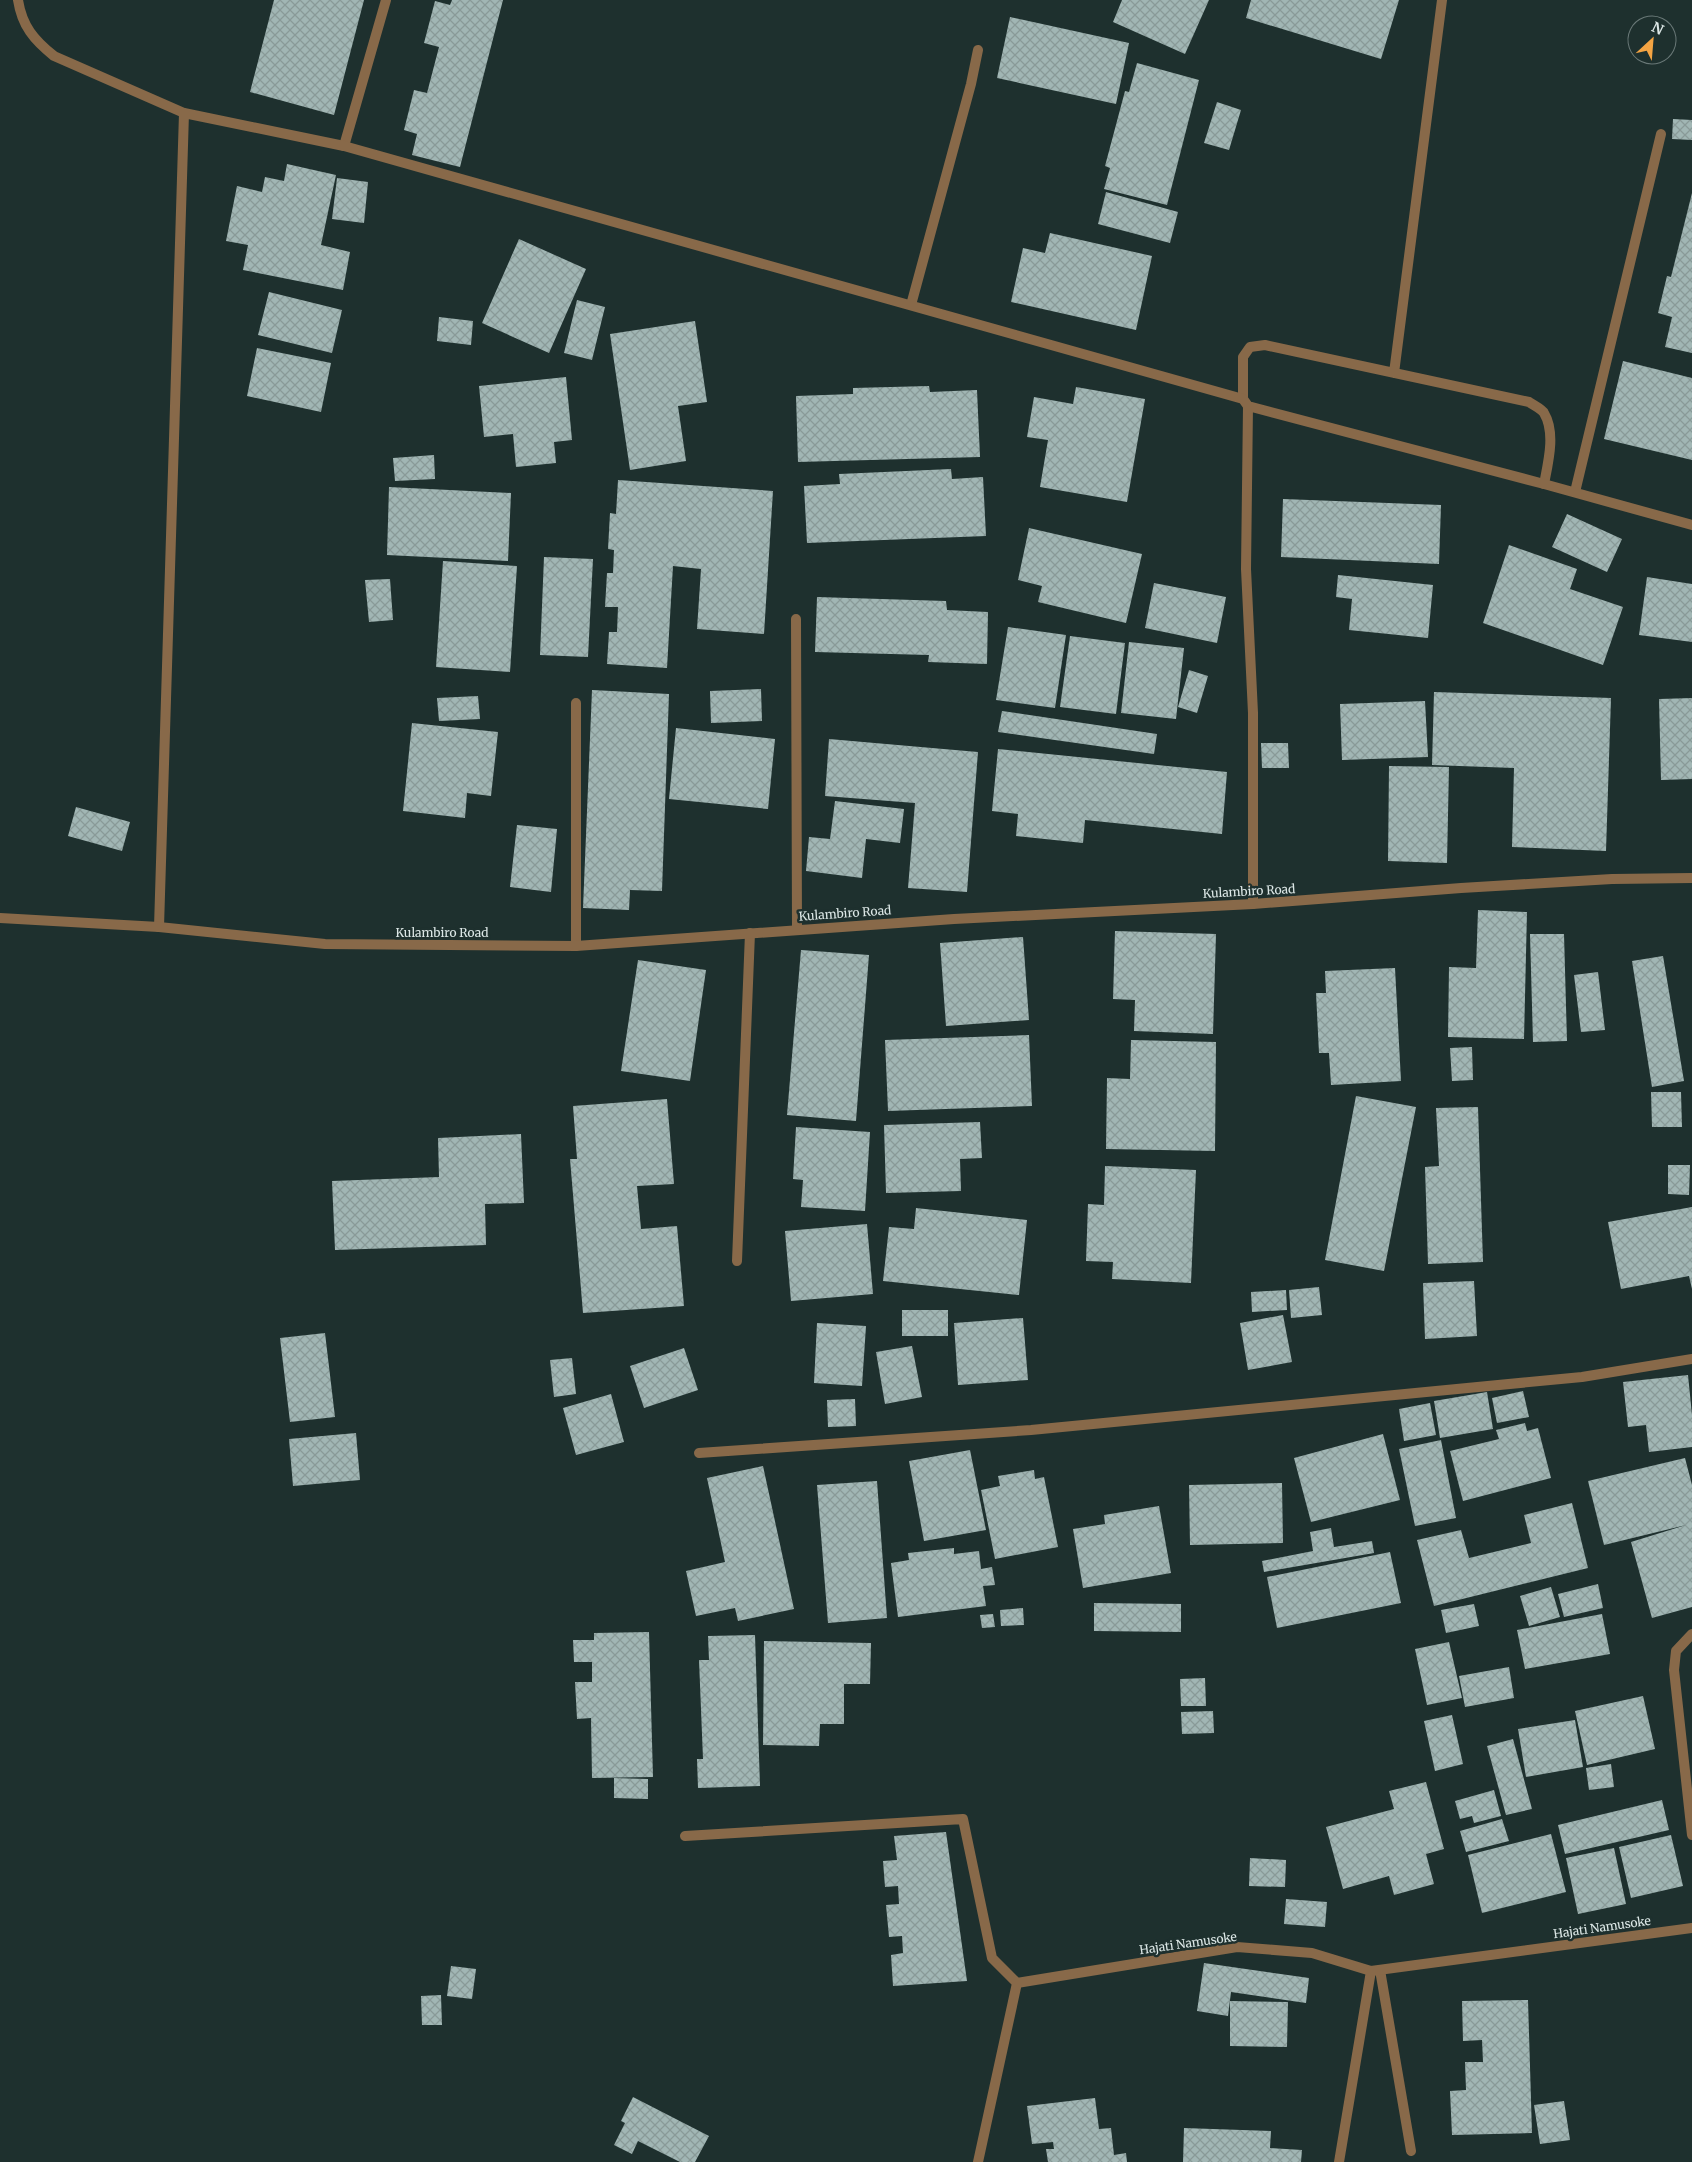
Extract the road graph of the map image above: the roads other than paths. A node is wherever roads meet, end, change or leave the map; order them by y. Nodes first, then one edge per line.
1 (18, 0) edge
2 (386, 0) edge
3 (1442, 0) edge
4 (978, 50) dead end
5 (184, 113) junction
6 (1661, 134) dead end
7 (344, 146) junction
8 (911, 305) junction
9 (1394, 372) junction
10 (1245, 402) junction
11 (1544, 484) junction
12 (1575, 492) junction
13 (1692, 525) edge
14 (796, 619) dead end
15 (576, 703) dead end
16 (1692, 878) edge
17 (1253, 904) junction
18 (0, 918) edge
19 (159, 927) junction
20 (796, 929) junction
21 (750, 933) junction
22 (576, 946) junction
23 (737, 1261) dead end
24 (1692, 1359) edge
25 (699, 1454) dead end
26 (1692, 1634) edge
27 (1692, 1835) edge
28 (686, 1836) dead end
29 (1692, 1928) edge
30 (1376, 1971) junction
31 (1017, 1983) junction
32 (1411, 2150) dead end
33 (978, 2162) edge
34 (1339, 2162) edge

1 - 5 street
2 - 7 street
3 - 9 street
4 - 8 street
5 - 7 street
5 - 19 street
6 - 12 street
7 - 8 street
8 - 10 street
9 - 10 street
9 - 11 street
10 - 11 street
10 - 17 street
11 - 12 street
12 - 13 street
14 - 20 street
15 - 22 street
16 - 17 street, Kulambiro Road
17 - 20 street, Kulambiro Road
18 - 19 street, Kulambiro Road
19 - 22 street, Kulambiro Road
20 - 21 street, Kulambiro Road
21 - 22 street, Kulambiro Road
21 - 23 street
24 - 25 street
26 - 27 street
28 - 31 street
29 - 30 street, Hajati Namusoke
30 - 31 street, Hajati Namusoke
30 - 32 street
30 - 34 street
31 - 33 street

